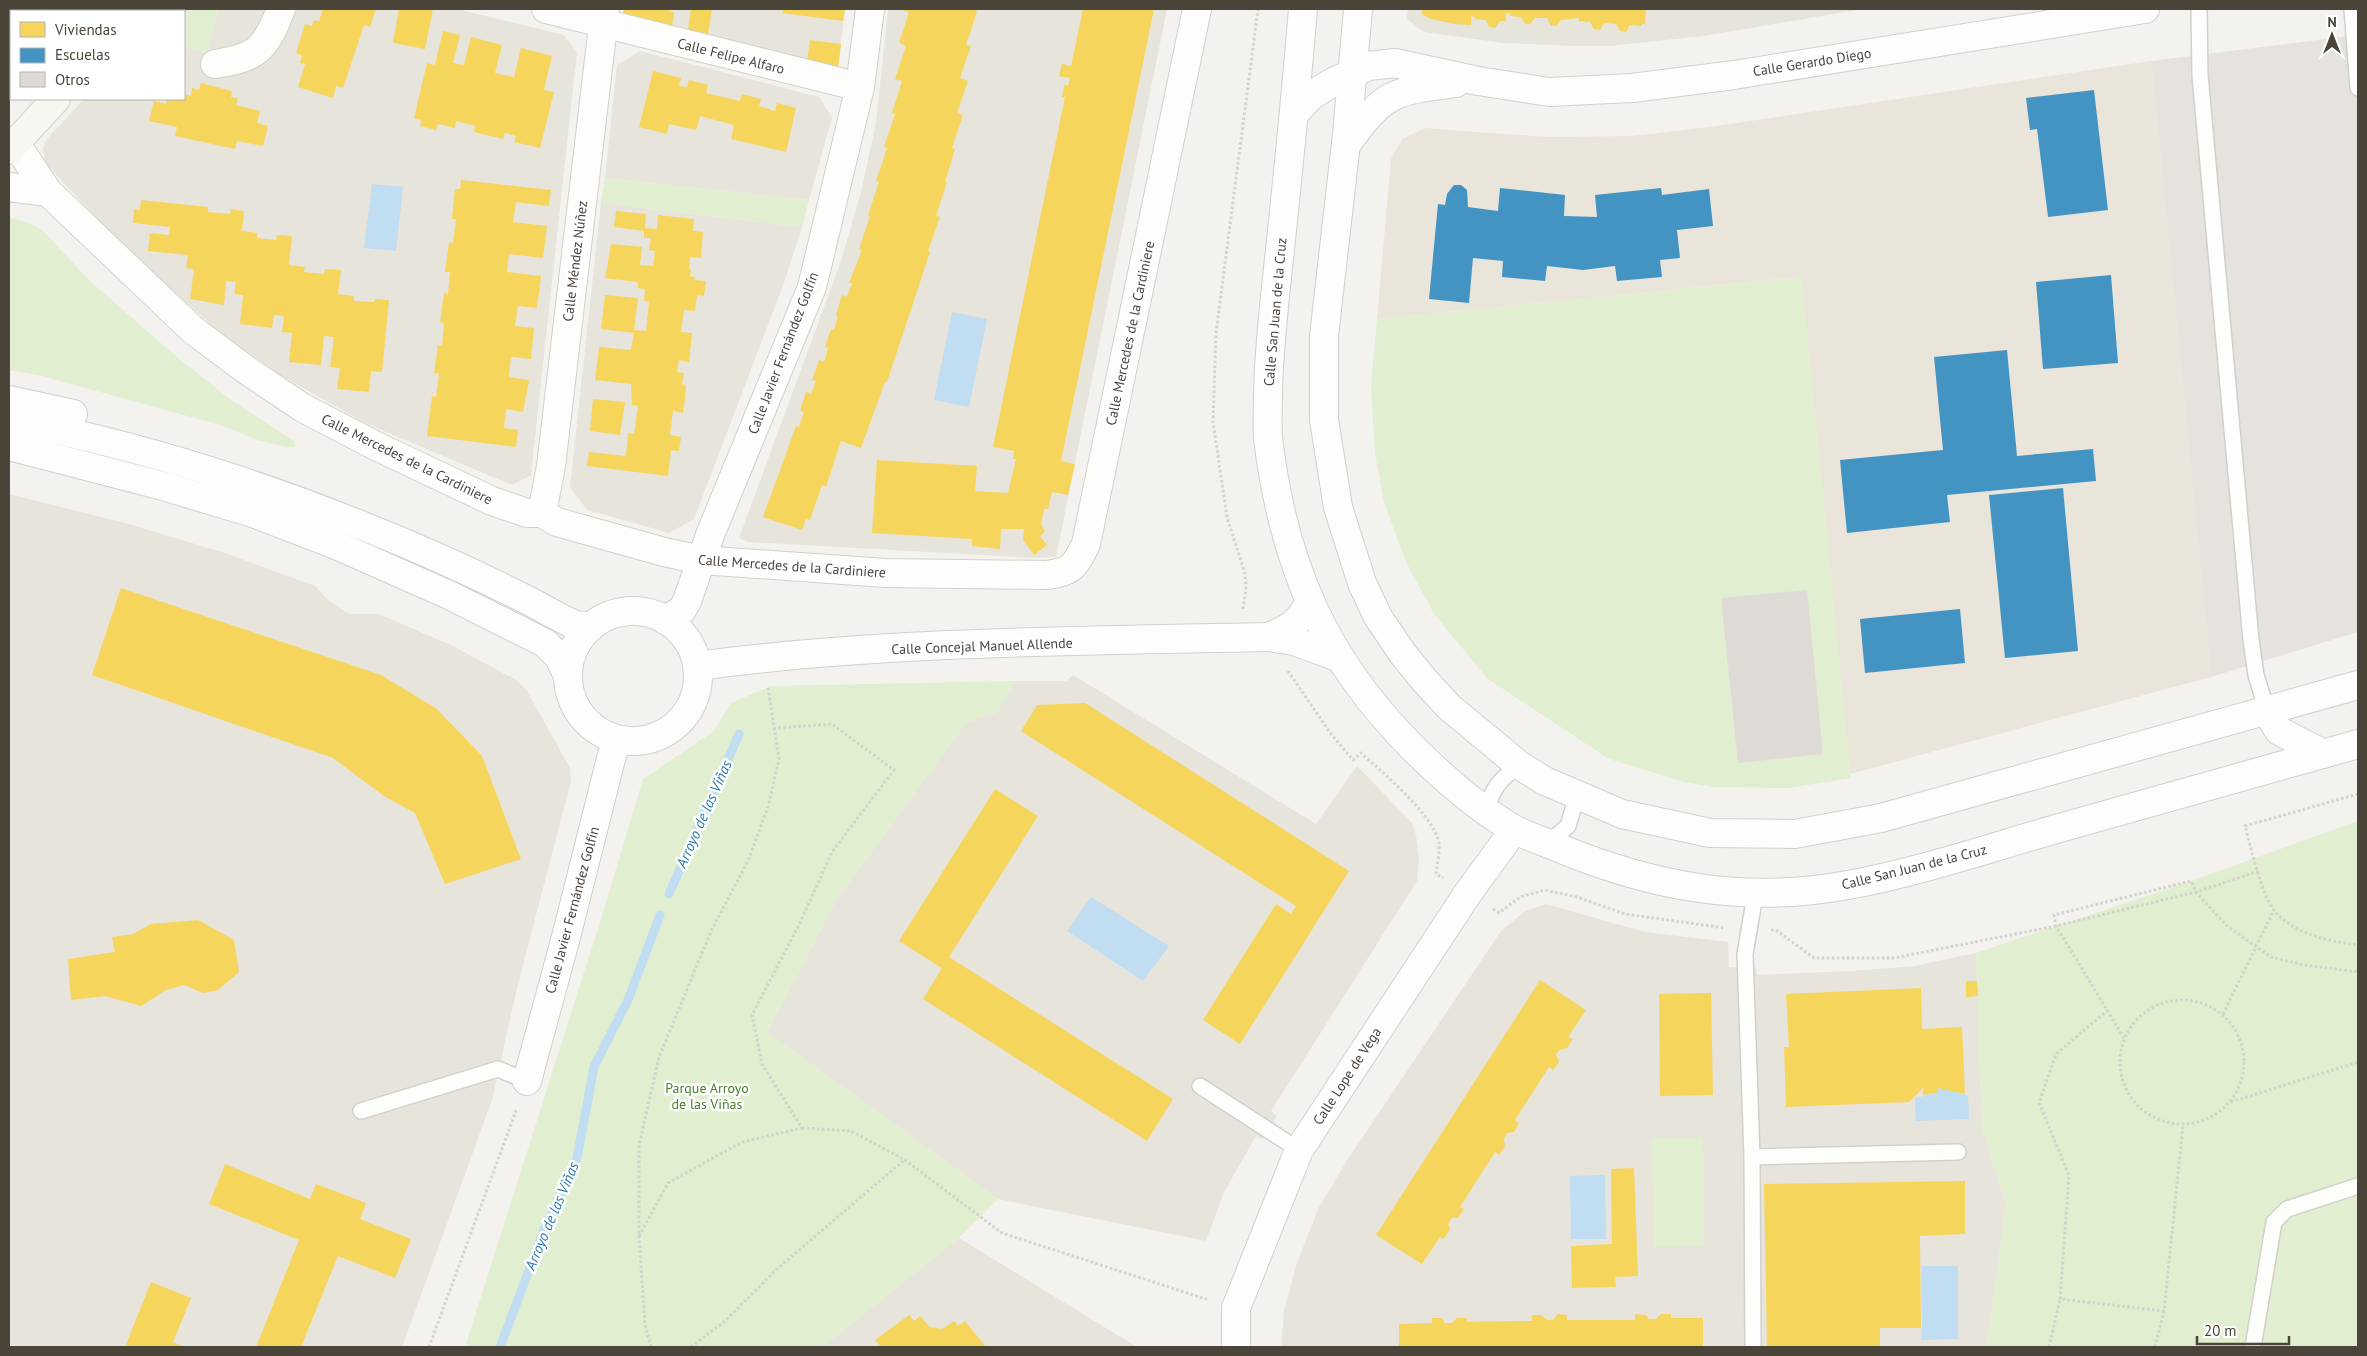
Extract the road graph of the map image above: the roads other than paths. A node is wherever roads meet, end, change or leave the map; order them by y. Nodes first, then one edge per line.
1 (281, 9) edge
2 (546, 9) edge
3 (870, 9) edge
4 (1197, 9) edge
5 (1303, 9) edge
6 (2145, 9) edge
7 (2199, 9) edge
8 (2352, 9) edge
9 (1358, 12) edge
10 (604, 16) edge
11 (1395, 63) junction
12 (215, 64) dead end
13 (1353, 72) junction
14 (1478, 81) junction
15 (860, 88) junction
16 (2358, 88) edge
17 (55, 100) edge
18 (1295, 113) junction
19 (11, 146) edge
20 (1345, 146) junction
21 (9, 187) edge
22 (48, 192) junction
23 (9, 400) edge
24 (9, 420) edge
25 (9, 446) edge
26 (213, 473) junction
27 (542, 514) junction
28 (701, 560) junction
29 (1309, 602) junction
30 (665, 620) junction
31 (590, 627) junction
32 (1256, 637) junction
33 (1338, 657) junction
34 (697, 666) junction
35 (567, 674) junction
36 (2358, 685) edge
37 (2267, 711) junction
38 (616, 739) junction
39 (2358, 744) edge
40 (2324, 754) junction
41 (1519, 765) junction
42 (1577, 796) junction
43 (1487, 811) junction
44 (1514, 830) junction
45 (1548, 843) junction
46 (1755, 895) junction
47 (527, 1081) joint
48 (1200, 1086) dead end
49 (361, 1111) dead end
50 (1299, 1150) junction
51 (1958, 1152) dead end
52 (1752, 1157) junction
53 (2358, 1186) edge
54 (1236, 1347) edge
55 (1753, 1347) edge
56 (2253, 1347) edge

1 - 12 street
2 - 10 street, Calle Felipe Alfaro
3 - 15 street, Calle Javier Fernández Golfín
4 - 28 street, Calle Mercedes de la Cardiniere
5 - 18 street, Calle San Juan de la Cruz
6 - 14 street, Calle Gerardo Diego
7 - 37 lane
8 - 16 lane
9 - 11 street
9 - 13 street
10 - 15 street, Calle Felipe Alfaro
10 - 27 street, Calle Méndez Núñez
11 - 13 street, Calle Gerardo Diego
11 - 14 street, Calle Gerardo Diego
13 - 18 street, Calle Gerardo Diego
13 - 20 street
14 - 20 street, Calle Gerardo Diego
15 - 28 street, Calle Javier Fernández Golfín
17 - 19 main road
18 - 29 street, Calle San Juan de la Cruz
19 - 22 street, Calle Mercedes de la Cardiniere
20 - 41 street
21 - 22 street
22 - 27 street, Calle Mercedes de la Cardiniere
23 - 26 street
24 - 26 street
25 - 35 street
26 - 31 street
27 - 28 street, Calle Mercedes de la Cardiniere
28 - 30 street, Calle Javier Fernández Golfín
29 - 32 street, Calle Concejal Manuel Allende
29 - 33 street, Calle San Juan de la Cruz
30 - 31 street
30 - 34 street
31 - 35 street
32 - 33 street, Calle Concejal Manuel Allende
32 - 34 street, Calle Concejal Manuel Allende
33 - 43 street, Calle San Juan de la Cruz
34 - 38 street
35 - 38 street
36 - 37 street
37 - 40 street
37 - 42 street
38 - 47 street, Calle Javier Fernández Golfín
39 - 40 street, Calle San Juan de la Cruz
40 - 46 street, Calle San Juan de la Cruz
41 - 42 street
41 - 43 lane
42 - 45 lane
43 - 44 street, Calle San Juan de la Cruz
44 - 45 street, Calle San Juan de la Cruz
44 - 50 street, Calle Lope de Vega
45 - 46 street, Calle San Juan de la Cruz
46 - 52 lane
47 - 49 lane
48 - 50 lane
50 - 54 street, Calle Lope de Vega
51 - 52 lane
52 - 55 lane
53 - 56 lane

